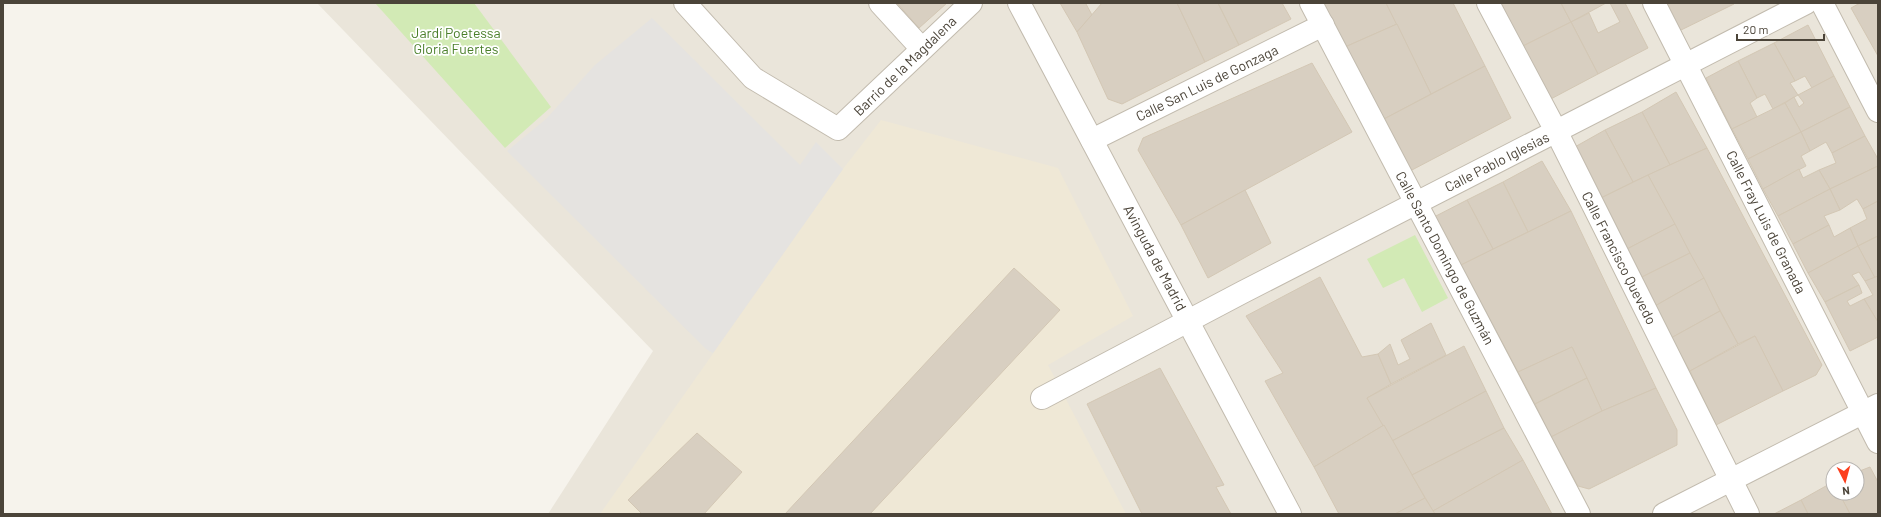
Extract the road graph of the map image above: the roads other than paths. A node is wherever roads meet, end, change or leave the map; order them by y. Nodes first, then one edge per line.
1 (685, 3) edge
2 (880, 3) edge
3 (971, 3) edge
4 (1019, 3) edge
5 (1311, 3) edge
6 (1488, 3) edge
7 (1654, 3) edge
8 (1806, 3) edge
9 (1822, 3) edge
10 (1323, 25) junction
11 (922, 49) junction
12 (1686, 64) junction
13 (1878, 111) edge
14 (1556, 131) junction
15 (1092, 140) junction
16 (1416, 203) junction
17 (1188, 320) junction
18 (1042, 398) dead end
19 (1870, 409) edge
20 (1878, 442) edge
21 (1730, 480) junction
22 (1290, 514) edge
23 (1579, 514) edge
24 (1664, 514) edge
25 (1748, 514) edge

1 - 11 street, Barrio de la Magdalena
2 - 11 street
3 - 11 street, Barrio de la Magdalena
4 - 15 street, Avinguda de Madrid
5 - 10 street, Calle Santo Domingo de Guzmán
6 - 14 street, Calle Francisco Quevedo
7 - 12 street, Calle Fray Luis de Granada
8 - 12 street, Calle Pablo Iglesias
9 - 13 street
10 - 15 street, Calle San Luis de Gonzaga
10 - 16 street, Calle Santo Domingo de Guzmán
12 - 14 street, Calle Pablo Iglesias
12 - 19 street, Calle Fray Luis de Granada
14 - 16 street, Calle Pablo Iglesias
14 - 21 street, Calle Francisco Quevedo
15 - 17 street, Avinguda de Madrid
16 - 17 street, Calle Pablo Iglesias
16 - 23 street, Calle Santo Domingo de Guzmán
17 - 18 street, Calle Pablo Iglesias
17 - 22 street, Avinguda de Madrid
19 - 20 street, Calle Fray Luis de Granada
19 - 21 street
21 - 24 street
21 - 25 street, Calle Francisco Quevedo

